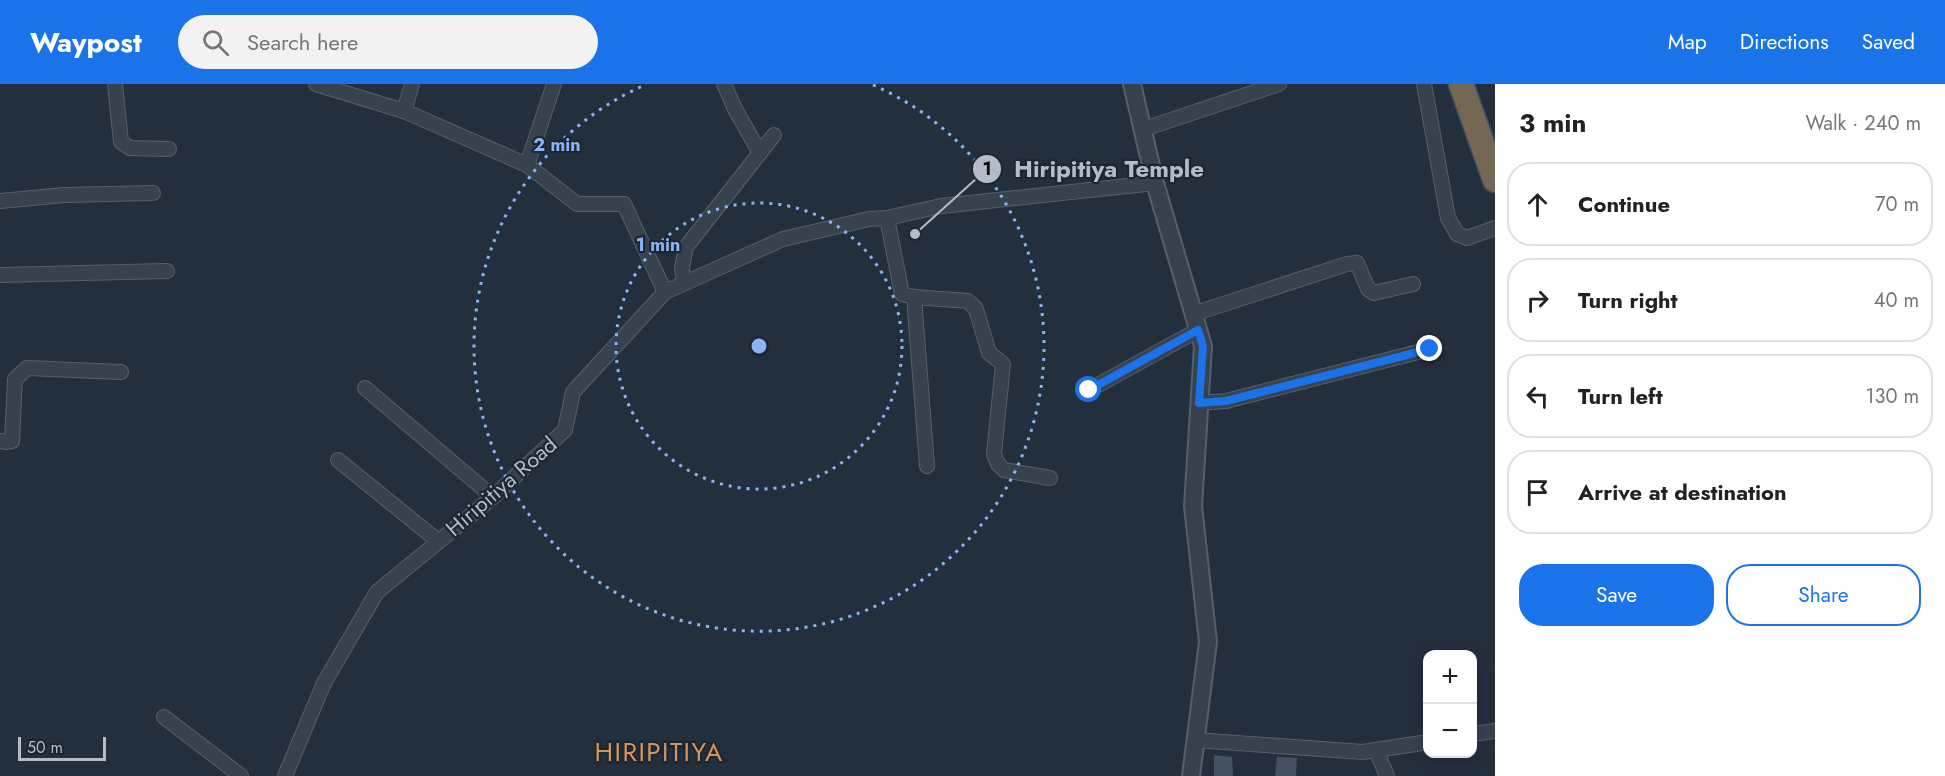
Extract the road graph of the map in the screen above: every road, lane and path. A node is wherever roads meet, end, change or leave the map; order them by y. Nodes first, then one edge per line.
1 (115, 84) edge
2 (316, 84) edge
3 (412, 84) edge
4 (554, 84) edge
5 (724, 84) edge
6 (1132, 84) edge
7 (1279, 84) edge
8 (1424, 84) edge
9 (1461, 84) edge
10 (1478, 84) edge
11 (404, 111) junction
12 (1144, 129) junction
13 (1495, 134) edge
14 (774, 135) dead end
15 (169, 149) dead end
16 (760, 153) junction
17 (527, 165) junction
18 (1495, 180) edge
19 (1155, 183) junction
20 (153, 193) dead end
21 (0, 201) edge
22 (887, 218) junction
23 (1495, 228) edge
24 (167, 272) dead end
25 (0, 276) edge
26 (684, 283) junction
27 (1413, 284) dead end
28 (665, 292) junction
29 (914, 297) junction
30 (1195, 322) junction
31 (1430, 349) dead end
32 (121, 372) dead end
33 (365, 388) dead end
34 (1089, 390) dead end
35 (1199, 403) junction
36 (0, 441) edge
37 (338, 460) dead end
38 (927, 466) dead end
39 (1050, 478) dead end
40 (493, 497) junction
41 (438, 542) junction
42 (164, 717) dead end
43 (1495, 731) edge
44 (1477, 733) edge
45 (1195, 740) junction
46 (1423, 743) edge
47 (1376, 750) junction
48 (241, 776) edge
49 (285, 776) edge
50 (1191, 776) edge
51 (1387, 776) edge

1 - 15 street
2 - 11 street
3 - 11 street
4 - 17 street
5 - 16 street
6 - 12 street
7 - 12 street
8 - 23 street
9 - 18 highway
10 - 13 highway
11 - 17 street
12 - 19 street
14 - 16 street
16 - 26 street
17 - 28 street
19 - 22 street, Hiripitiya Road
19 - 30 street
20 - 21 street
22 - 26 street, Hiripitiya Road
22 - 29 street
24 - 25 street
26 - 28 street, Hiripitiya Road
27 - 30 street
28 - 40 street, Hiripitiya Road
29 - 38 street
29 - 39 street
30 - 34 street
30 - 35 street
31 - 35 street
32 - 36 street
33 - 40 street
35 - 45 street
37 - 41 street
40 - 41 street, Hiripitiya Road
41 - 49 street, Hiripitiya Road
42 - 48 street
43 - 44 street
45 - 47 street
45 - 50 street
46 - 47 street
47 - 51 street

